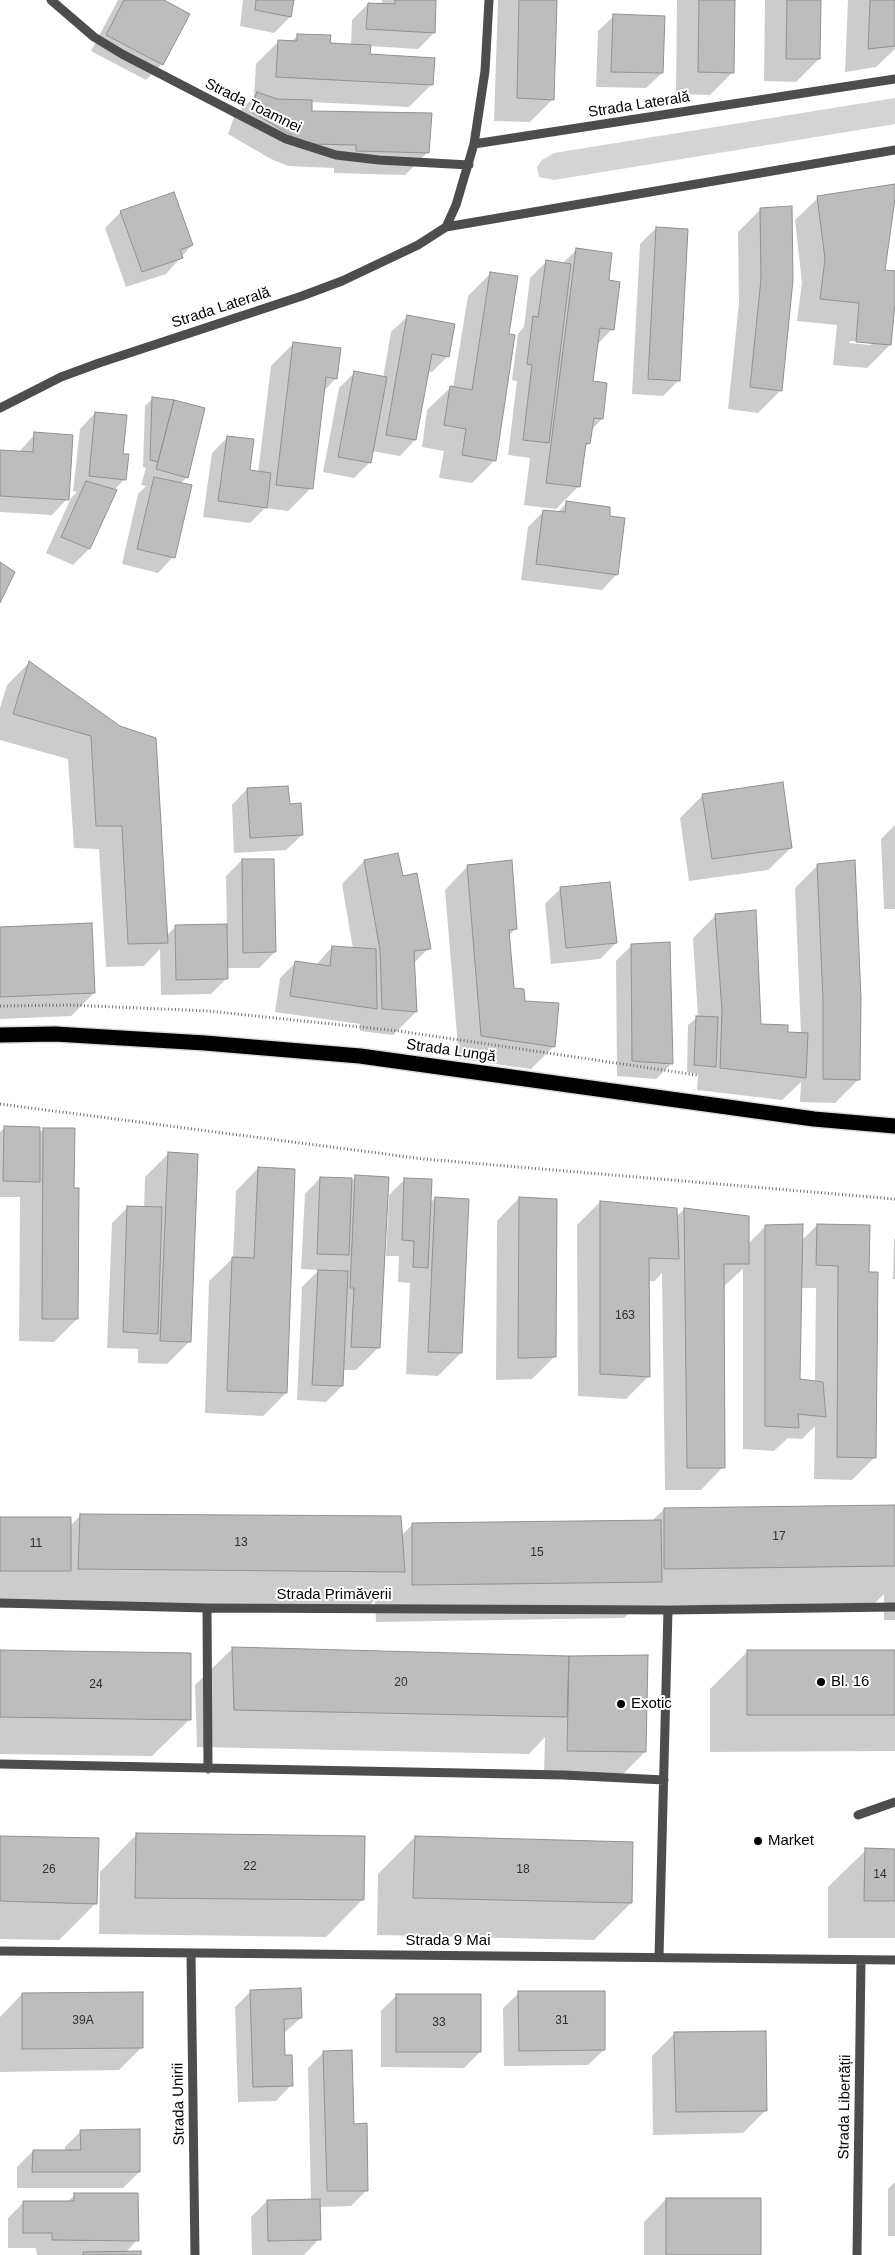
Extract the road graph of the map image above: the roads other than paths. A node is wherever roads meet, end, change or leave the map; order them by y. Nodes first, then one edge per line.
1 (51, 0) edge
2 (489, 0) edge
3 (895, 79) edge
4 (474, 144) junction
5 (895, 150) edge
6 (469, 165) junction
7 (446, 227) junction
8 (0, 408) edge
9 (0, 1035) edge
10 (895, 1126) edge
11 (0, 1603) edge
12 (895, 1607) edge
13 (207, 1608) junction
14 (668, 1610) junction
15 (0, 1764) edge
16 (208, 1769) junction
17 (664, 1780) junction
18 (895, 1802) edge
19 (858, 1815) dead end
20 (0, 1951) edge
21 (191, 1953) junction
22 (659, 1957) junction
23 (861, 1960) junction
24 (895, 1960) edge
25 (195, 2255) edge
26 (857, 2255) edge

1 - 6 street, Strada Toamnei
2 - 4 street
3 - 4 street, Strada Laterală
4 - 6 street
5 - 7 street, Strada Laterală
6 - 7 street
7 - 8 street, Strada Laterală
9 - 10 highway, Strada Lungă
11 - 13 street, Strada Primăverii
12 - 14 street, Strada Primăverii
13 - 14 street, Strada Primăverii
13 - 16 street
14 - 17 street
15 - 16 street
16 - 17 street
17 - 22 street
18 - 19 street
20 - 21 street, Strada 9 Mai
21 - 22 street, Strada 9 Mai
21 - 25 street, Strada Unirii
22 - 23 street, Strada 9 Mai
23 - 24 street, Strada 9 Mai
23 - 26 street, Strada Libertății

